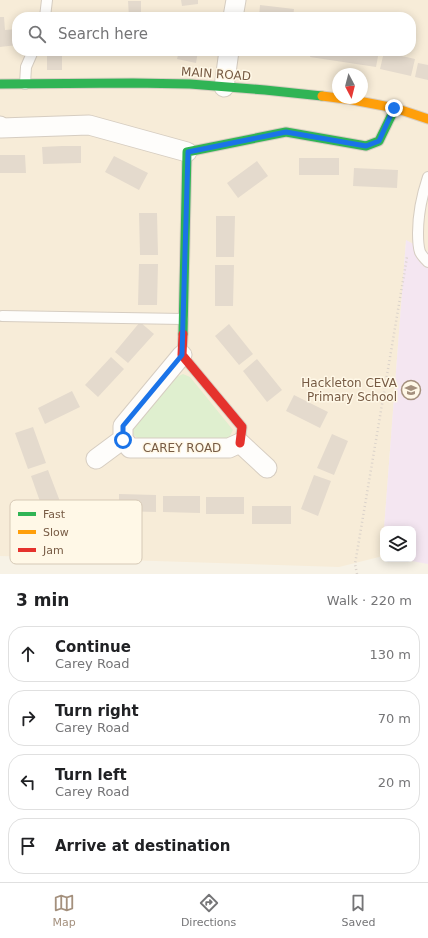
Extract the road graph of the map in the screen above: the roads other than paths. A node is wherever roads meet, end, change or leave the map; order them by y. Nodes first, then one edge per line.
1 (47, 0) edge
2 (236, 0) edge
3 (46, 12) edge
4 (235, 12) edge
5 (31, 56) edge
6 (228, 56) edge
7 (0, 84) edge
8 (25, 84) junction
9 (224, 86) junction
10 (394, 108) junction
11 (428, 119) edge
12 (0, 126) edge
13 (188, 152) junction
14 (428, 177) edge
15 (428, 262) edge
16 (2, 316) dead end
17 (183, 319) junction
18 (182, 355) junction
19 (123, 440) junction
20 (240, 443) junction
21 (96, 459) dead end
22 (267, 468) dead end

1 - 3 lane
2 - 4 street
5 - 8 lane
6 - 9 street
7 - 8 street, MAIN ROAD
8 - 9 street, MAIN ROAD
9 - 10 street, MAIN ROAD
10 - 11 street, MAIN ROAD
10 - 13 street
12 - 13 street
13 - 17 street
14 - 15 lane
16 - 17 lane
17 - 18 street
18 - 19 street
18 - 20 street
19 - 20 street, CAREY ROAD
19 - 21 street
20 - 22 street

